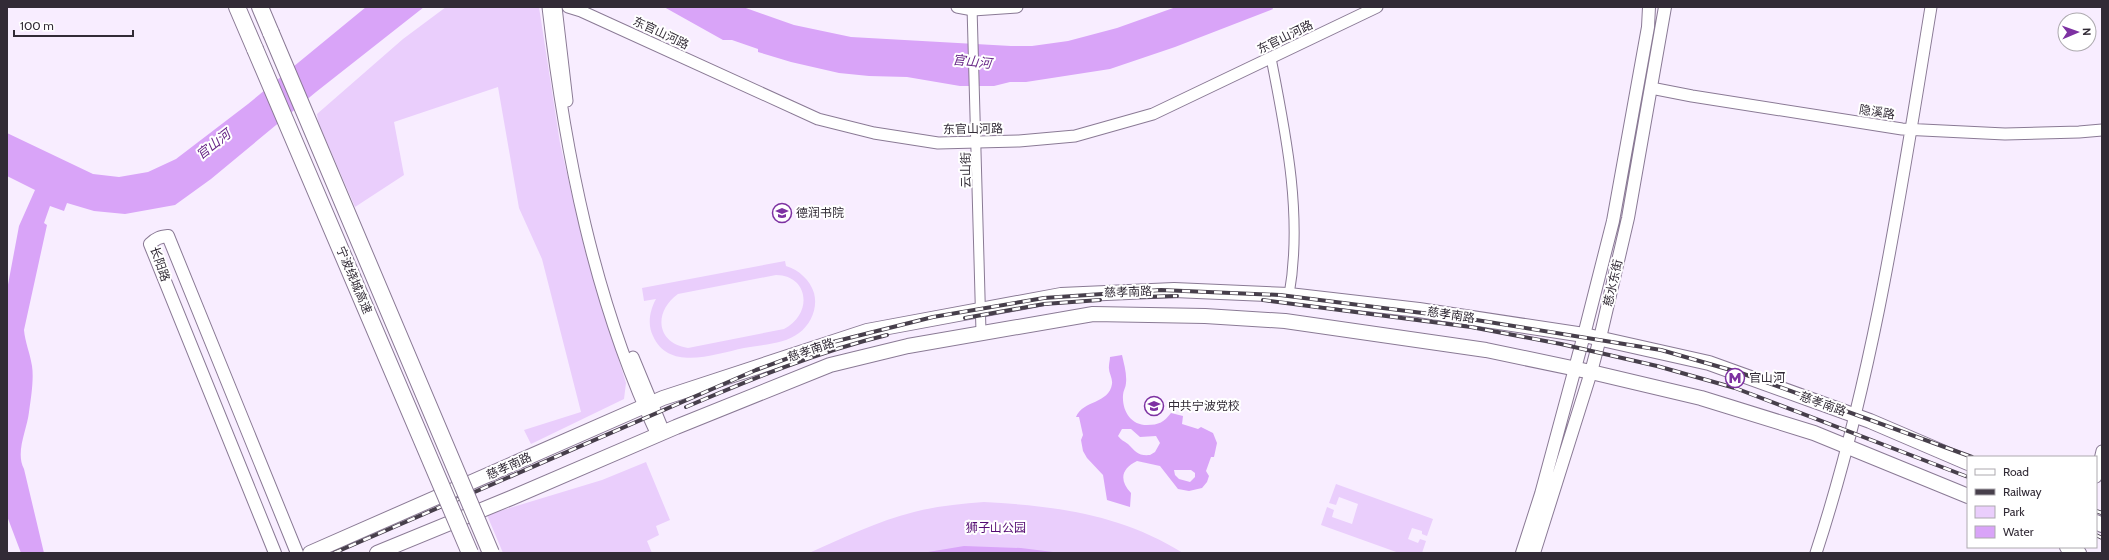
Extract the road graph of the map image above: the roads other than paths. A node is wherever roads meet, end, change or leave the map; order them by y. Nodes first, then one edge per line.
1 (237, 7) edge
2 (260, 7) edge
3 (548, 7) edge
4 (556, 7) edge
5 (568, 7) edge
6 (957, 7) edge
7 (1017, 7) edge
8 (1377, 7) edge
9 (1650, 7) edge
10 (1665, 7) edge
11 (1931, 7) edge
12 (972, 8) edge
13 (1271, 58) junction
14 (1651, 88) junction
15 (1911, 129) junction
16 (2102, 130) edge
17 (977, 142) junction
18 (1290, 295) junction
19 (981, 309) junction
20 (981, 332) junction
21 (1584, 335) junction
22 (1600, 338) junction
23 (1575, 369) junction
24 (1591, 372) junction
25 (647, 405) junction
26 (1854, 415) junction
27 (660, 434) junction
28 (1846, 446) junction
29 (2102, 451) edge
30 (1967, 463) edge
31 (2097, 473) edge
32 (1967, 496) edge
33 (2069, 548) edge
34 (275, 553) edge
35 (297, 553) edge
36 (310, 553) edge
37 (378, 553) edge
38 (470, 553) edge
39 (491, 553) edge
40 (1522, 553) edge
41 (1534, 553) edge
42 (1816, 553) edge
43 (2078, 553) edge

1 - 38 highway, 宁波绕城高速, bridge
2 - 39 highway, 宁波绕城高速, bridge
3 - 25 street
4 - 25 street
5 - 17 street, 东官山河路
6 - 12 street
7 - 12 street
8 - 13 street, 东官山河路
9 - 21 main road, 慈水东街
10 - 14 main road, 慈水东街
11 - 15 street
12 - 17 street, 云山街
13 - 17 street, 东官山河路
13 - 18 street
14 - 15 street, 隐溪路
14 - 22 main road, 慈水东街
15 - 16 street, 隐溪路
15 - 26 street
17 - 19 street, 云山街
18 - 19 main road, 慈孝南路
18 - 21 main road, 慈孝南路
19 - 20 street, 云山街
19 - 25 main road, 慈孝南路
20 - 23 main road, 慈孝南路
20 - 27 main road, 慈孝南路
21 - 22 main road, 慈孝南路
21 - 23 main road, 慈水东街
22 - 24 main road, 慈水东街
22 - 26 main road, 慈孝南路
23 - 24 main road, 慈孝南路
23 - 40 main road, 慈水东街
24 - 28 main road
24 - 41 main road, 慈水东街
25 - 27 street
25 - 36 main road, 慈孝南路
26 - 28 street
26 - 30 main road, 慈孝南路
27 - 37 main road, 慈孝南路
28 - 32 main road
28 - 42 street
29 - 31 street
33 - 43 main road
34 - 35 main road, 长阳路

